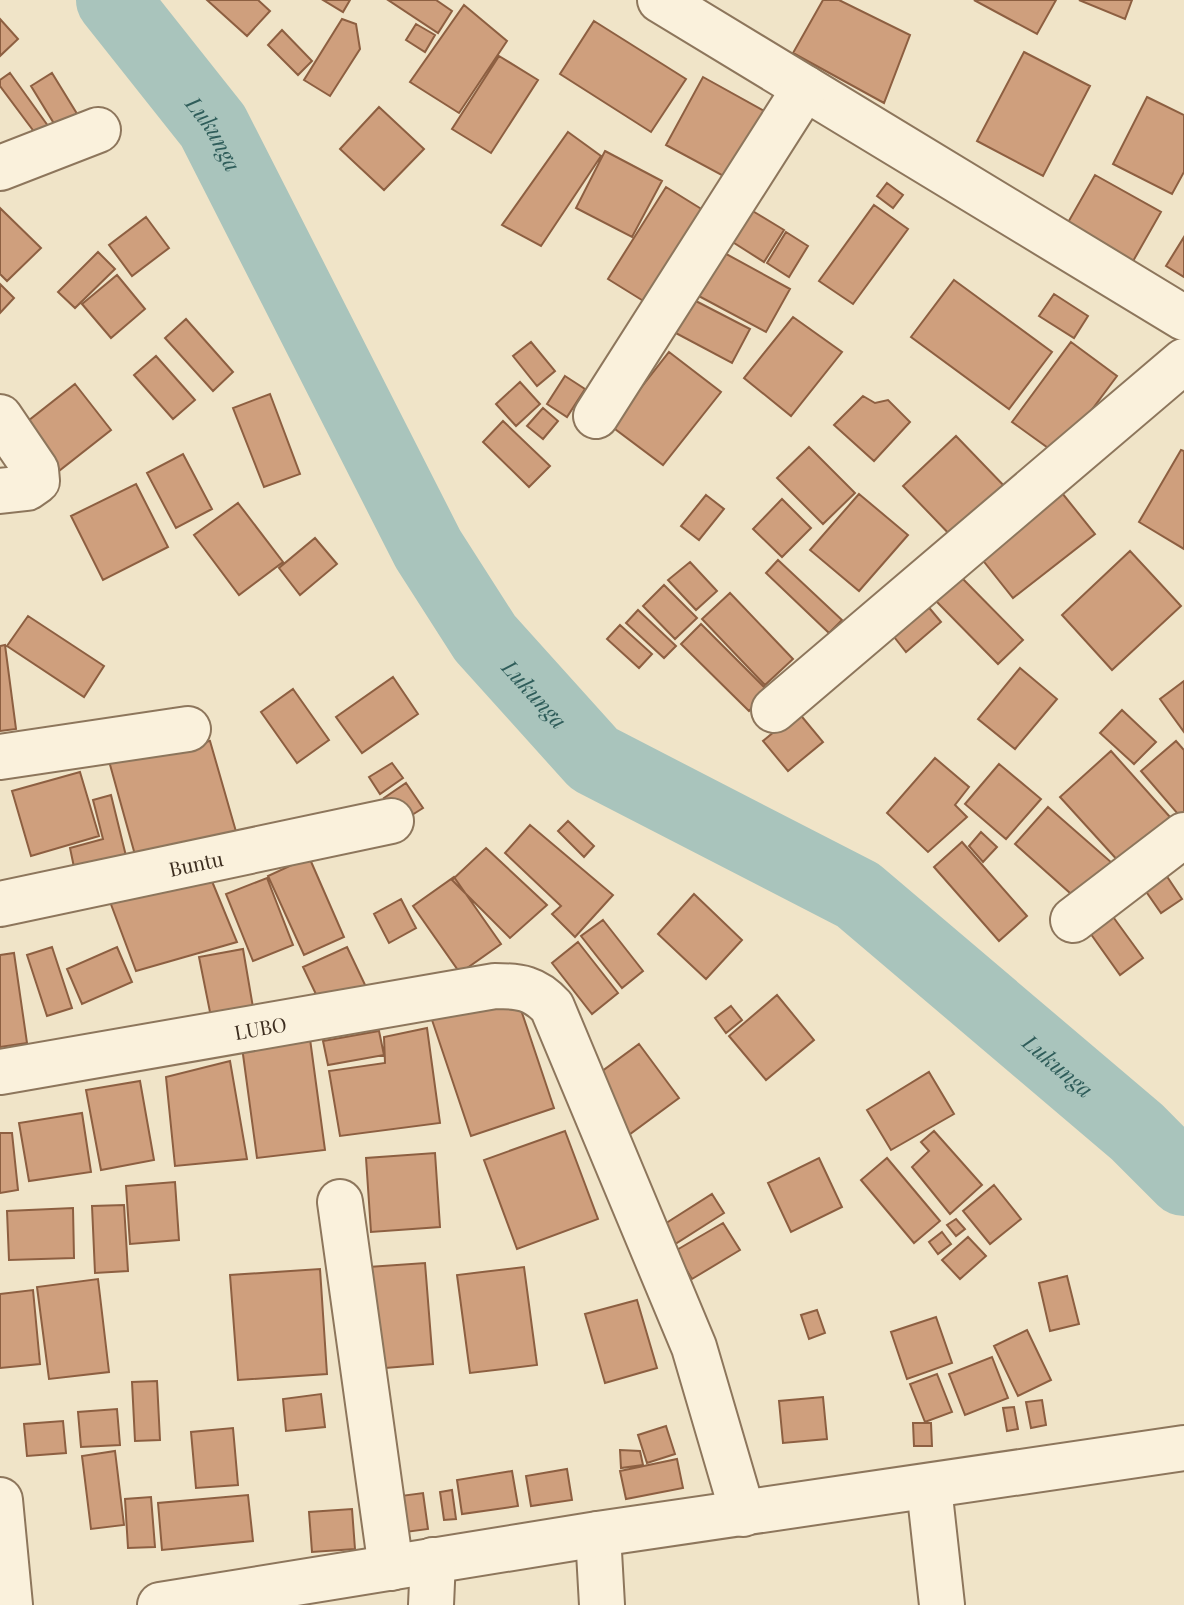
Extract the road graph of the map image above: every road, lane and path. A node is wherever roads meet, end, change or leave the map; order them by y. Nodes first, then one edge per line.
1 (660, 0) edge
2 (805, 88) junction
3 (98, 130) dead end
4 (0, 168) edge
5 (1184, 318) edge
6 (1184, 361) edge
7 (596, 416) dead end
8 (0, 417) edge
9 (0, 491) edge
10 (774, 710) dead end
11 (188, 729) dead end
12 (0, 757) edge
13 (391, 821) dead end
14 (1184, 835) edge
15 (0, 904) edge
16 (1073, 920) dead end
17 (0, 1072) edge
18 (340, 1202) dead end
19 (1177, 1449) edge
20 (929, 1487) junction
21 (0, 1500) edge
22 (743, 1514) junction
23 (598, 1534) junction
24 (433, 1560) junction
25 (391, 1568) junction
26 (262, 1596) edge
27 (185, 1603) edge
28 (10, 1605) edge
29 (431, 1605) edge
30 (602, 1605) edge
31 (942, 1605) edge

1 - 2 street
2 - 5 street
2 - 7 street
3 - 4 street
6 - 10 street
8 - 9 street
11 - 12 street
13 - 15 street, Buntu
14 - 16 street
17 - 22 street, LUBO
18 - 25 street
19 - 20 street
20 - 22 street
20 - 31 street
21 - 28 street
22 - 23 street
23 - 24 street
23 - 30 street
24 - 25 street
24 - 29 street
25 - 26 street
26 - 27 street

